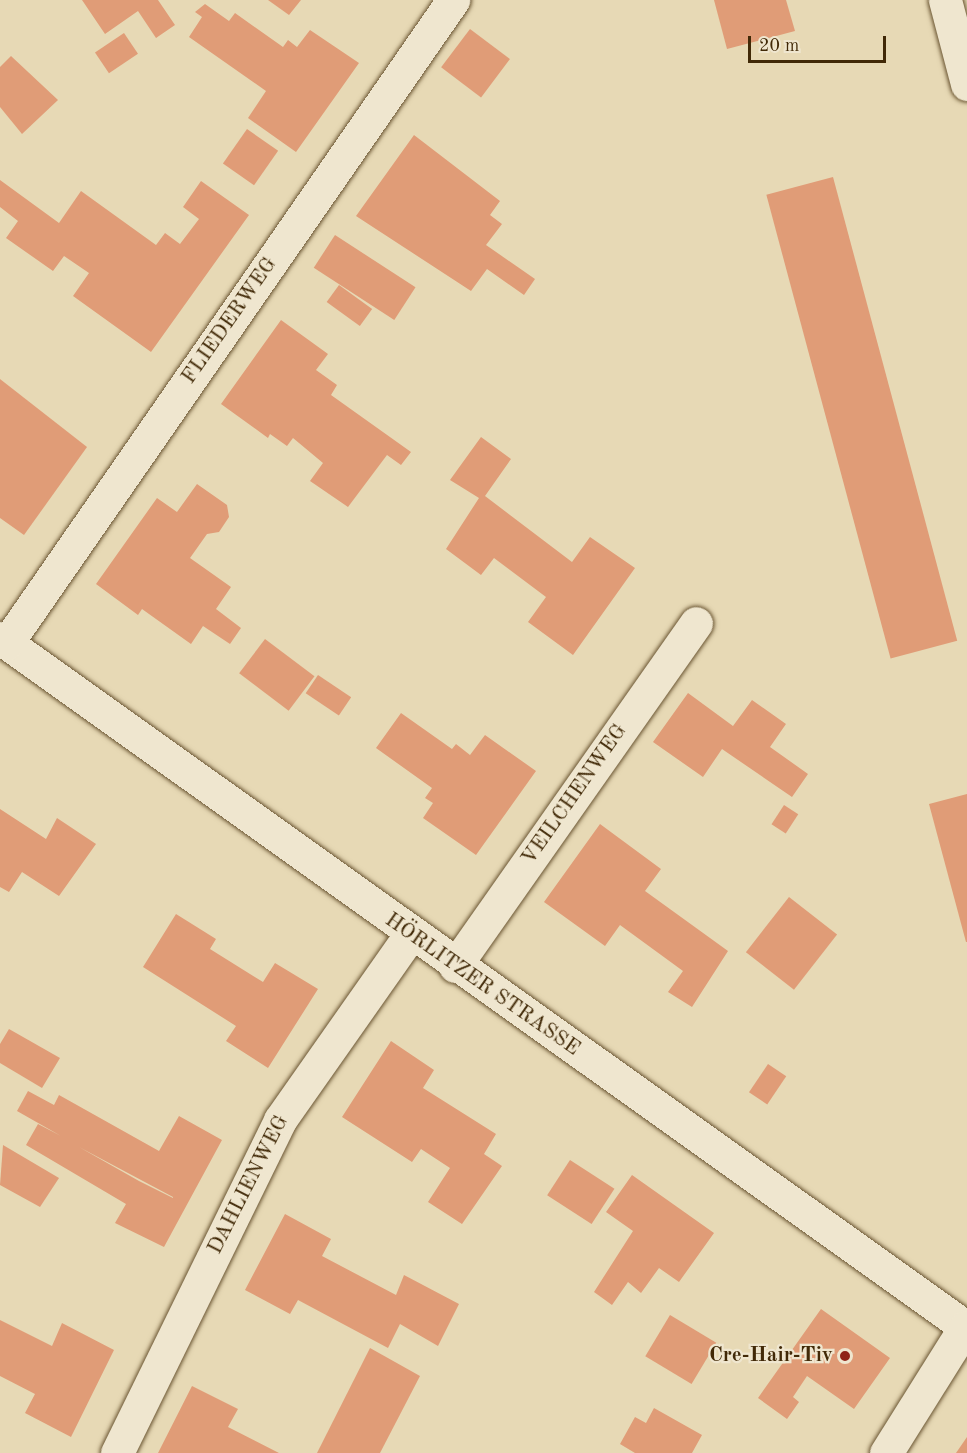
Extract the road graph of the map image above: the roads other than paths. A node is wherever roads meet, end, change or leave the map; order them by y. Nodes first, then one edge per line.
1 (453, 0) edge
2 (945, 0) edge
3 (967, 84) edge
4 (696, 623) dead end
5 (3, 640) edge
6 (410, 935) junction
7 (454, 966) junction
8 (966, 1327) edge
9 (117, 1453) edge
10 (886, 1453) edge

1 - 5 street, FLIEDERWEG
2 - 3 street
4 - 7 street, VEILCHENWEG
5 - 6 street, HÖRLITZER STRASSE
6 - 7 street, HÖRLITZER STRASSE
6 - 9 street, DAHLIENWEG
7 - 8 street, HÖRLITZER STRASSE
8 - 10 street

